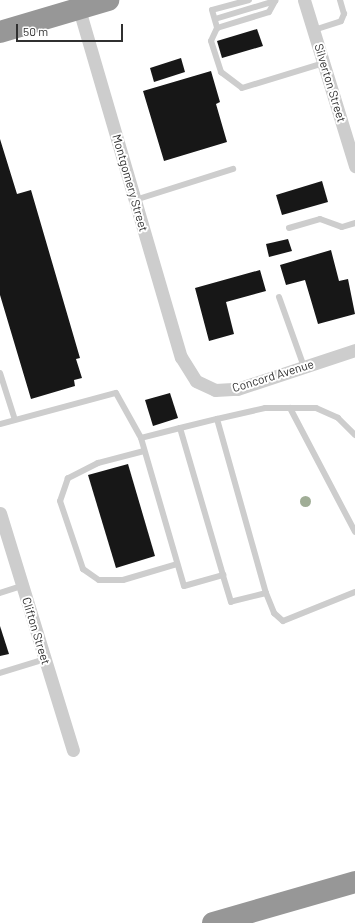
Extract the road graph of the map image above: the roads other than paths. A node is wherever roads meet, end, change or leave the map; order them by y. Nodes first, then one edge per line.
1 (108, 0) edge
2 (249, 0) edge
3 (276, 0) edge
4 (304, 0) edge
5 (340, 0) edge
6 (79, 9) junction
7 (215, 19) junction
8 (217, 28) junction
9 (314, 30) junction
10 (0, 32) edge
11 (324, 63) junction
12 (355, 166) edge
13 (233, 169) dead end
14 (135, 200) junction
15 (355, 223) edge
16 (289, 228) dead end
17 (279, 297) dead end
18 (355, 350) edge
19 (181, 357) joint
20 (304, 367) junction
21 (0, 373) edge
22 (290, 408) junction
23 (217, 419) junction
24 (15, 420) junction
25 (0, 424) edge
26 (180, 428) junction
27 (355, 435) edge
28 (140, 438) junction
29 (144, 451) junction
30 (0, 513) edge
31 (355, 532) edge
32 (177, 564) junction
33 (223, 575) junction
34 (22, 586) junction
35 (355, 592) edge
36 (0, 593) edge
37 (266, 593) junction
38 (45, 659) junction
39 (0, 673) edge
40 (73, 750) dead end
41 (355, 882) edge
42 (213, 923) edge

1 - 6 highway
2 - 7 lane
3 - 7 lane
3 - 8 lane
4 - 9 street, Silverton Street
5 - 9 lane
6 - 10 highway
6 - 14 street, Montgomery Street
7 - 8 lane
8 - 11 lane
9 - 11 street, Silverton Street
11 - 12 street, Silverton Street
13 - 14 lane
14 - 19 street, Montgomery Street
15 - 16 lane
17 - 20 lane
18 - 20 street, Concord Avenue
19 - 20 street, Concord Avenue
21 - 24 lane
22 - 23 lane
22 - 27 lane
22 - 31 lane
23 - 26 lane
23 - 37 lane
24 - 25 lane
24 - 28 lane
26 - 28 lane
26 - 33 lane
28 - 29 lane
29 - 32 lane
29 - 32 lane
30 - 34 street, Clifton Street
32 - 33 lane
33 - 37 lane
34 - 36 lane
34 - 38 street, Clifton Street
35 - 37 lane
38 - 39 lane
38 - 40 street, Clifton Street
41 - 42 highway

